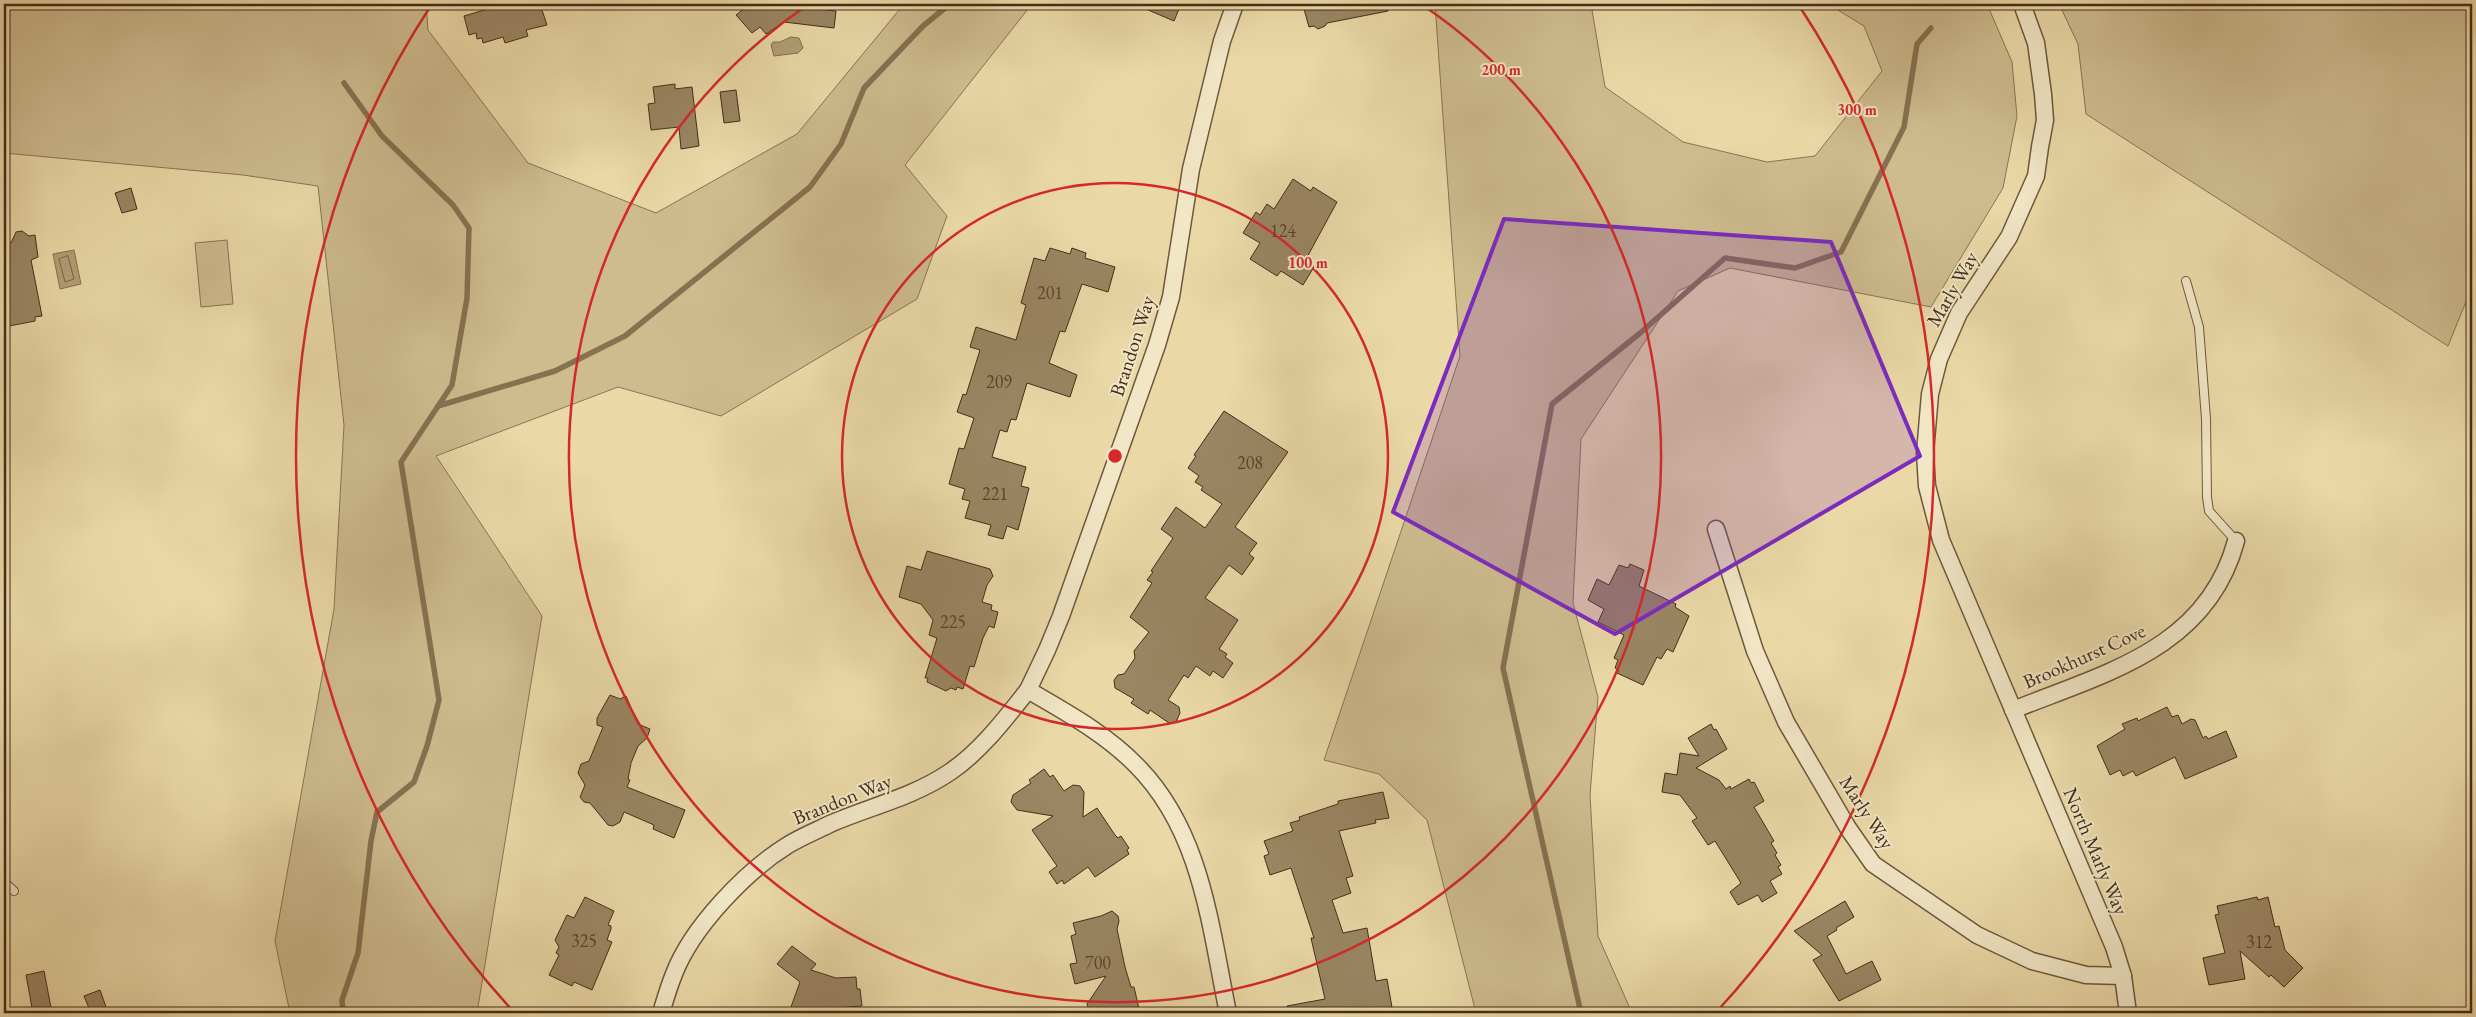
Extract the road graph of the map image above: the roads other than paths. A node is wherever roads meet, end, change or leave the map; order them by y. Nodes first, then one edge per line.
1 (1236, 4) edge
2 (2022, 4) edge
3 (2186, 282) dead end
4 (1716, 530) dead end
5 (2236, 541) joint
6 (1028, 690) junction
7 (2013, 710) junction
8 (4, 882) edge
9 (14, 891) dead end
10 (2122, 976) junction
11 (661, 1013) edge
12 (1228, 1013) edge
13 (2128, 1013) edge

1 - 6 street, Brandon Way
2 - 7 street, Marly Way
3 - 5 lane
4 - 10 street, Marly Way
5 - 7 street, Brookhurst Cove
6 - 11 street, Brandon Way
6 - 12 street
7 - 10 street, North Marly Way
8 - 9 lane
10 - 13 street, North Marly Way

